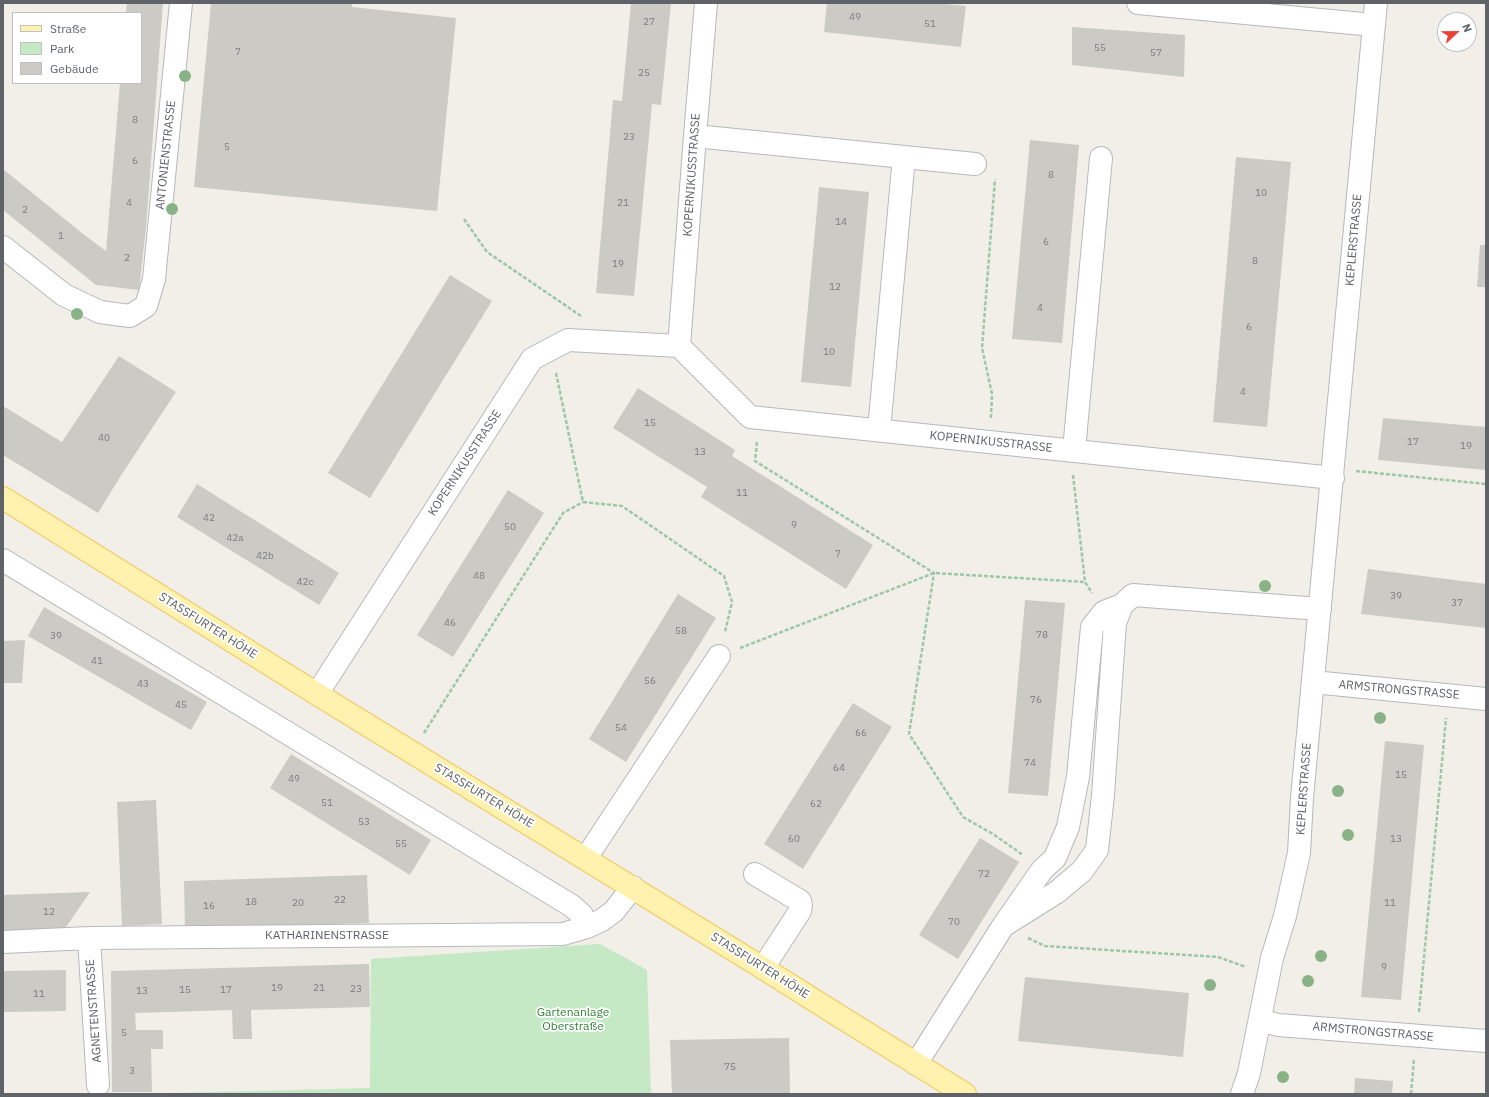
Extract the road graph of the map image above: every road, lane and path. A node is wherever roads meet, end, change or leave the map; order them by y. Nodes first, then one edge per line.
1 (181, 3) edge
2 (706, 3) edge
3 (1138, 3) edge
4 (1376, 3) edge
5 (1374, 25) junction
6 (695, 136) junction
7 (904, 157) junction
8 (1101, 158) dead end
9 (975, 164) joint
10 (464, 219) dead end
11 (3, 247) edge
12 (585, 318) dead end
13 (679, 346) junction
14 (552, 349) junction
15 (761, 419) junction
16 (879, 430) junction
17 (990, 441) junction
18 (1074, 450) junction
19 (1332, 478) junction
20 (1486, 484) edge
21 (3, 498) edge
22 (583, 502) junction
23 (3, 560) edge
24 (934, 573) junction
25 (1085, 582) junction
26 (1120, 604) junction
27 (1320, 609) junction
28 (719, 656) junction
29 (1313, 682) junction
30 (317, 694) junction
31 (1448, 694) junction
32 (1486, 699) edge
33 (412, 752) junction
34 (586, 858) junction
35 (1042, 870) junction
36 (755, 874) dead end
37 (633, 887) junction
38 (1003, 926) junction
39 (587, 927) junction
40 (89, 938) junction
41 (3, 942) edge
42 (763, 968) junction
43 (1252, 969) dead end
44 (1260, 1020) junction
45 (1416, 1036) junction
46 (1486, 1042) edge
47 (916, 1064) junction
48 (98, 1085) dead end
49 (965, 1094) edge
50 (1242, 1094) edge
51 (1411, 1094) edge

1 - 11 street, ANTONIENSTRASSE
2 - 6 street, KOPERNIKUSSTRASSE
3 - 5 street
4 - 5 street, KEPLERSTRASSE
5 - 19 street, KEPLERSTRASSE
6 - 7 street
6 - 13 street, KOPERNIKUSSTRASSE
7 - 9 street
7 - 16 street
8 - 18 street
9 - 17 path
10 - 12 path
13 - 14 street, KOPERNIKUSSTRASSE
13 - 15 street, KOPERNIKUSSTRASSE
14 - 22 path
14 - 30 street, KOPERNIKUSSTRASSE
15 - 16 street, KOPERNIKUSSTRASSE
15 - 24 path
16 - 17 street, KOPERNIKUSSTRASSE
17 - 18 street, KOPERNIKUSSTRASSE
18 - 19 street, KOPERNIKUSSTRASSE
18 - 25 path
19 - 20 path
19 - 27 street, KEPLERSTRASSE
21 - 30 main road, STASSFURTER HÖHE
22 - 28 path
22 - 33 path
23 - 39 street
24 - 25 path
24 - 28 path
24 - 35 path
25 - 26 path
26 - 27 street
26 - 35 street
26 - 38 street
27 - 29 street, KEPLERSTRASSE
28 - 34 street
29 - 31 street, ARMSTRONGSTRASSE
29 - 44 street, KEPLERSTRASSE
30 - 33 main road, STASSFURTER HÖHE
31 - 32 street, ARMSTRONGSTRASSE
31 - 45 path
33 - 34 main road, STASSFURTER HÖHE
34 - 37 main road, STASSFURTER HÖHE
35 - 38 street
36 - 42 street
37 - 39 street, KATHARINENSTRASSE
37 - 42 main road, STASSFURTER HÖHE
38 - 43 path
38 - 47 street
39 - 40 street, KATHARINENSTRASSE
40 - 41 street, KATHARINENSTRASSE
40 - 48 street, AGNETENSTRASSE
42 - 47 main road, STASSFURTER HÖHE
44 - 45 street, ARMSTRONGSTRASSE
44 - 50 street, KEPLERSTRASSE
45 - 46 street, ARMSTRONGSTRASSE
45 - 51 path
47 - 49 main road, STASSFURTER HÖHE

